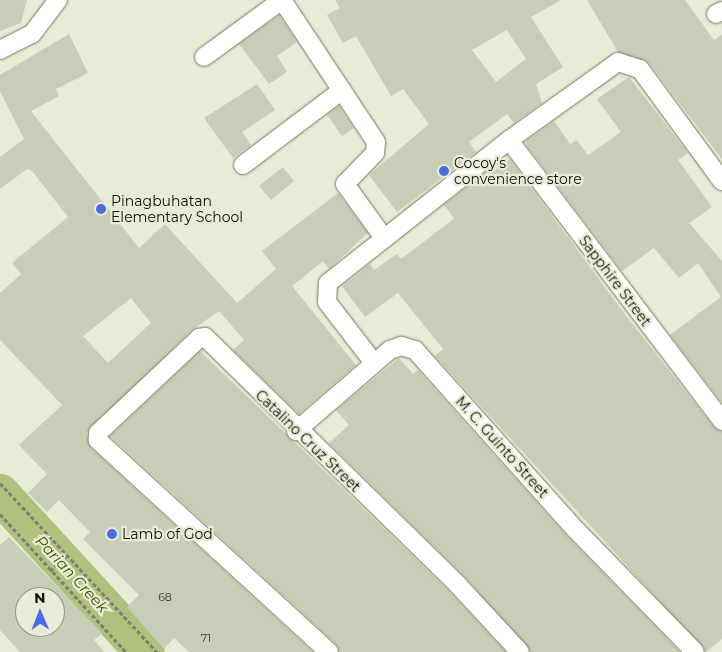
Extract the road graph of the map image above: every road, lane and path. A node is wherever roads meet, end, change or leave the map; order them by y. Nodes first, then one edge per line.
1 (58, 0) edge
2 (282, 0) edge
3 (0, 50) edge
4 (204, 57) dead end
5 (342, 90) junction
6 (509, 140) junction
7 (243, 165) dead end
8 (722, 181) edge
9 (384, 238) junction
10 (374, 363) junction
11 (722, 421) edge
12 (296, 431) junction
13 (0, 483) edge
14 (0, 514) edge
15 (67, 555) junction
16 (50, 571) junction
17 (126, 652) edge
18 (157, 652) edge
19 (329, 652) edge
20 (520, 652) edge
21 (695, 652) edge

1 - 3 street
2 - 4 street
2 - 5 street
5 - 7 street
5 - 9 street
6 - 8 street
6 - 9 street
6 - 11 street, Sapphire Street
9 - 10 street
10 - 12 street, M. C. Guinto Street
10 - 21 street, M. C. Guinto Street
12 - 19 street, Catalino Cruz Street
12 - 20 street, Catalino Cruz Street
13 - 15 path
14 - 16 path
15 - 16 path
15 - 18 path
16 - 17 path

